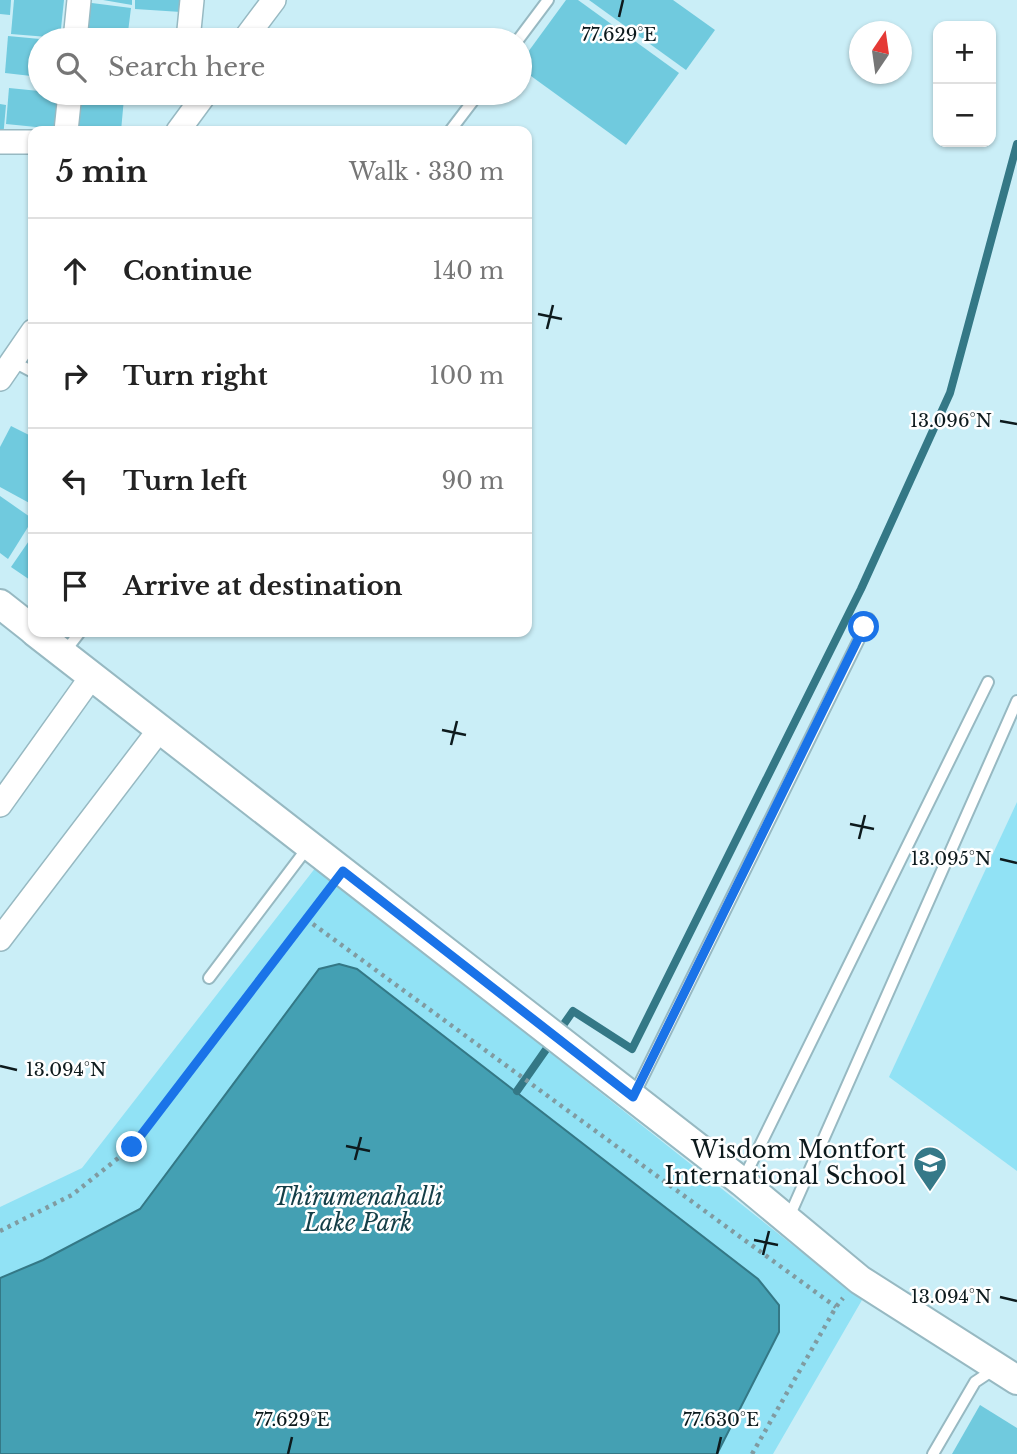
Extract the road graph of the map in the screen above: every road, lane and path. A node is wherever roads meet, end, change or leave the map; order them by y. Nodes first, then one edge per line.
1 (79, 0) edge
2 (192, 0) edge
3 (274, 0) edge
4 (548, 0) edge
5 (76, 28) edge
6 (189, 28) edge
7 (253, 28) edge
8 (527, 28) edge
9 (69, 105) edge
10 (181, 105) edge
11 (197, 105) edge
12 (470, 105) edge
13 (67, 126) edge
14 (179, 126) edge
15 (182, 126) edge
16 (454, 126) edge
17 (0, 142) edge
18 (28, 142) edge
19 (28, 338) edge
20 (6, 370) edge
21 (28, 372) edge
22 (0, 604) edge
23 (869, 619) dead end
24 (28, 626) edge
25 (53, 637) edge
26 (72, 643) edge
27 (92, 676) junction
28 (988, 682) dead end
29 (1017, 701) edge
30 (160, 729) junction
31 (0, 805) edge
32 (309, 845) junction
33 (343, 871) junction
34 (306, 919) junction
35 (0, 939) edge
36 (209, 978) dead end
37 (633, 1097) junction
38 (742, 1182) junction
39 (788, 1220) junction
40 (0, 1231) edge
41 (860, 1280) junction
42 (836, 1307) junction
43 (1007, 1374) edge
44 (752, 1454) edge
45 (933, 1454) edge

1 - 5 street
2 - 6 street
3 - 7 street
4 - 8 lane
9 - 13 street
10 - 14 street
11 - 15 street
12 - 16 lane
17 - 18 street
19 - 20 street
20 - 21 lane
22 - 24 street
23 - 37 lane
25 - 26 street
26 - 27 street
27 - 30 street
27 - 31 street
28 - 38 lane
29 - 39 lane
30 - 32 street
30 - 35 street
32 - 33 street
32 - 36 lane
33 - 34 path
33 - 37 street
34 - 40 path
34 - 42 path
37 - 38 street
38 - 39 street
39 - 41 street
41 - 42 path
41 - 43 street
42 - 44 path
43 - 45 lane

